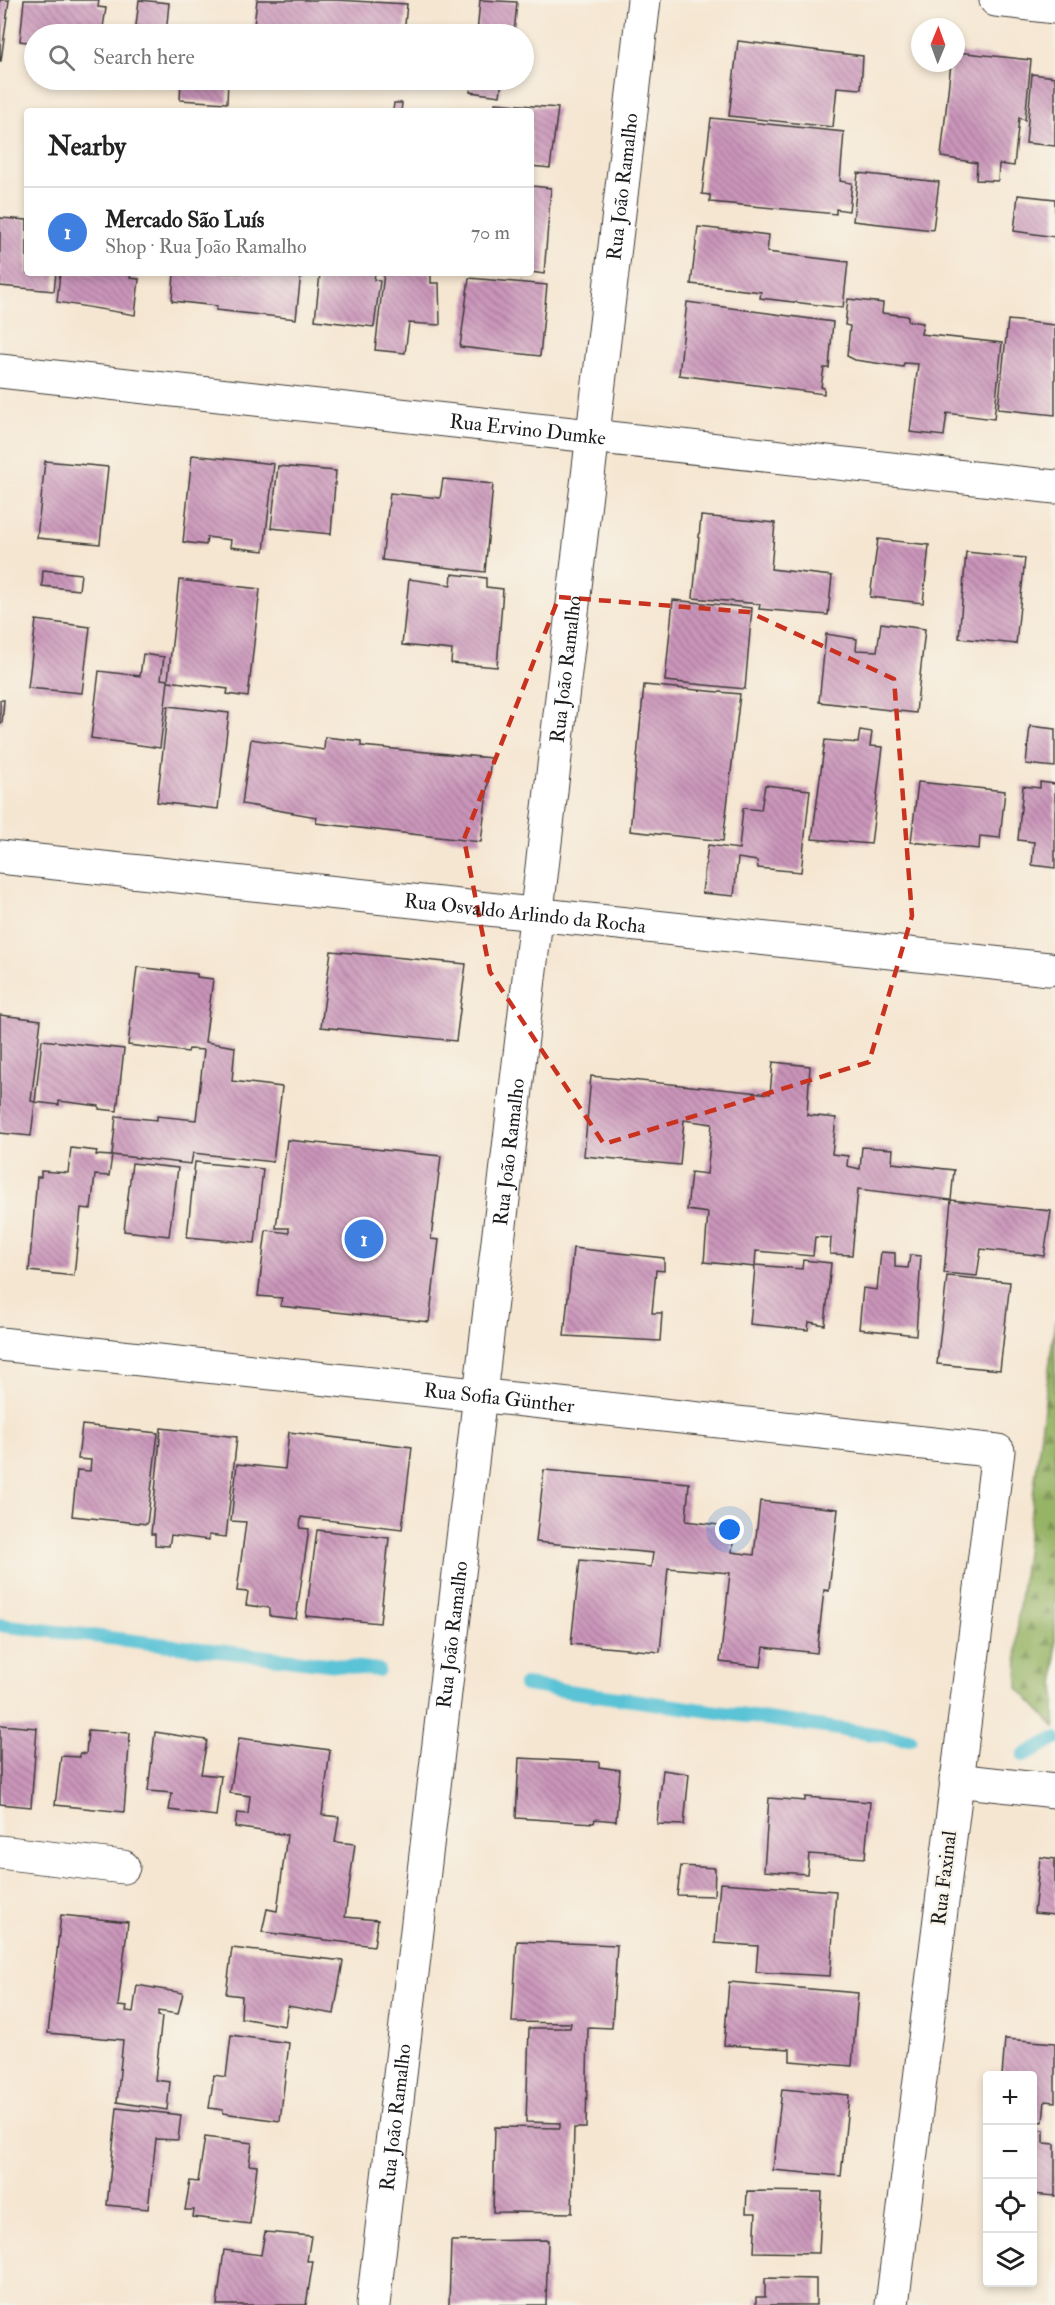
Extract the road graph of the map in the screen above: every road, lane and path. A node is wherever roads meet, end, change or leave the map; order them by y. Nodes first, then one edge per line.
1 (644, 0) edge
2 (996, 0) edge
3 (1055, 7) edge
4 (0, 370) edge
5 (593, 436) junction
6 (1055, 487) edge
7 (0, 857) edge
8 (537, 914) junction
9 (1049, 969) dead end
10 (0, 1344) edge
11 (480, 1396) junction
12 (998, 1451) joint
13 (956, 1780) junction
14 (1055, 1791) edge
15 (0, 1852) edge
16 (123, 1867) dead end
17 (373, 2305) edge
18 (892, 2305) edge

1 - 5 street, Rua João Ramalho
2 - 3 street
4 - 5 street, Rua Ervino Dumke
5 - 6 street, Rua Ervino Dumke
5 - 8 street, Rua João Ramalho
7 - 8 street, Rua Osvaldo Arlindo da Rocha
8 - 9 street, Rua Osvaldo Arlindo da Rocha
8 - 11 street, Rua João Ramalho
10 - 11 street, Rua Sofia Günther
11 - 12 street, Rua Sofia Günther
11 - 17 street, Rua João Ramalho
12 - 13 street, Rua Faxinal
13 - 14 street
13 - 18 street, Rua Faxinal
15 - 16 street

